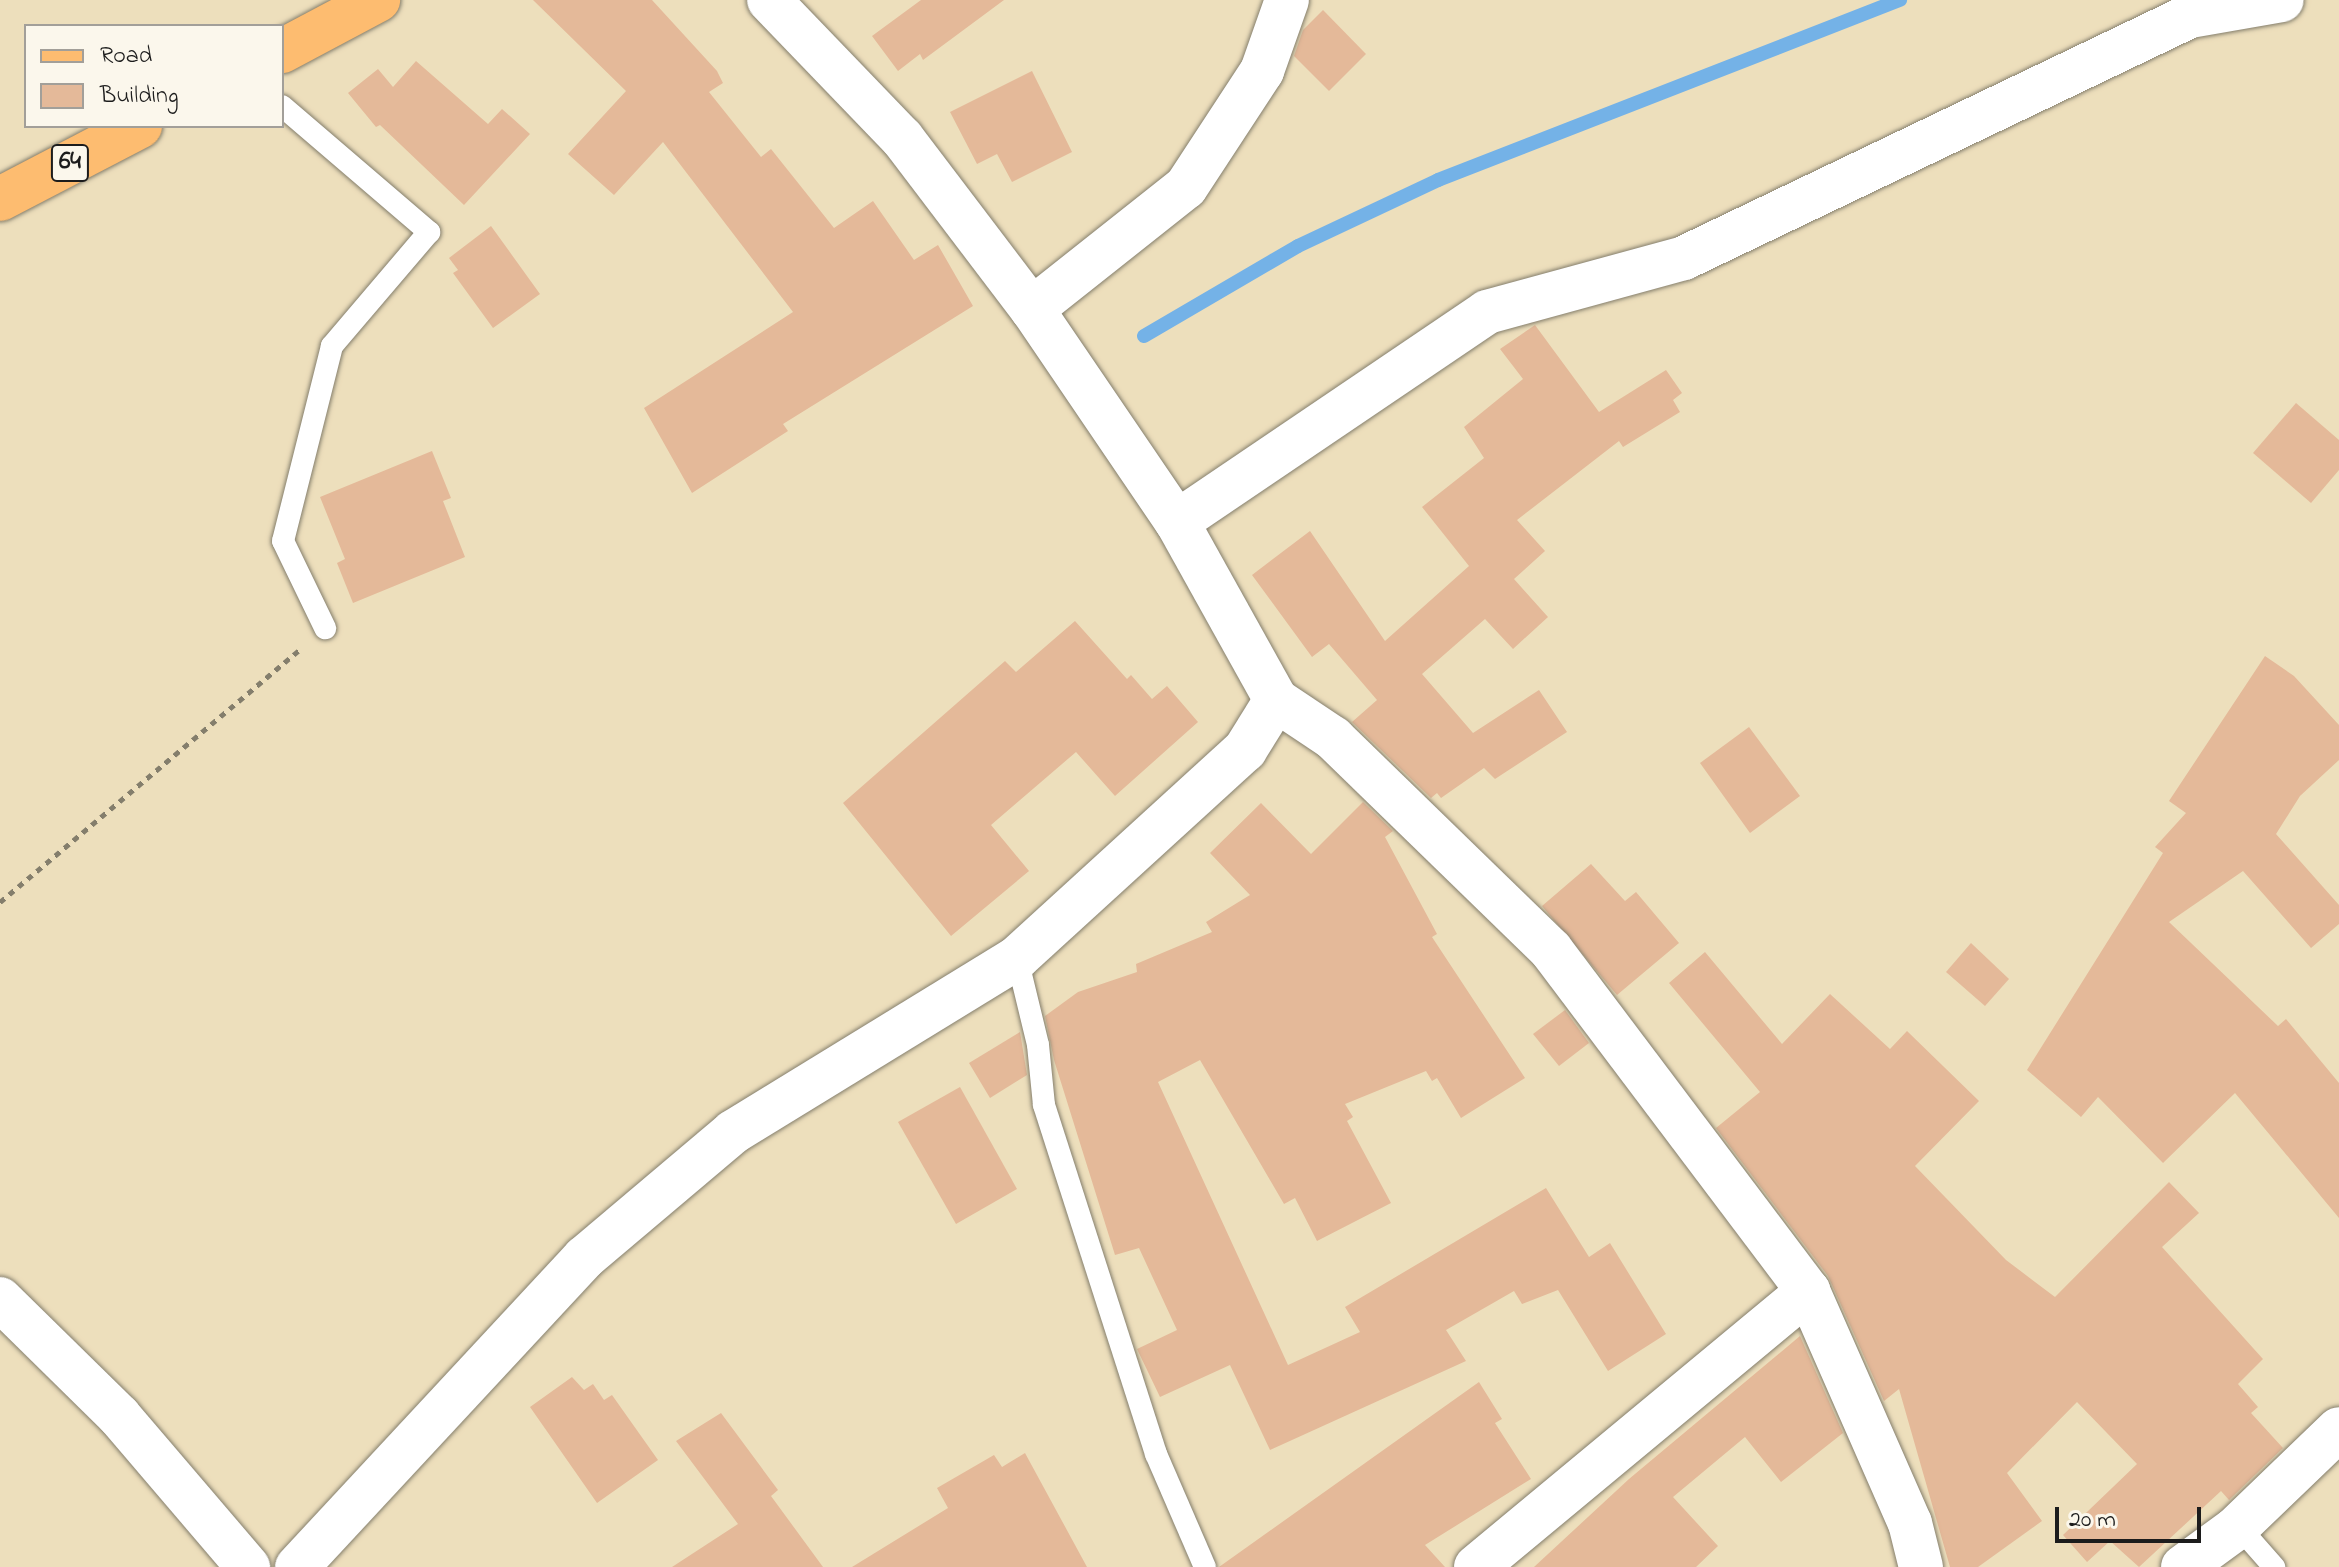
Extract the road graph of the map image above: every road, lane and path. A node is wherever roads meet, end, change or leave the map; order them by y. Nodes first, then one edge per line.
1 (378, 0) edge
2 (769, 0) edge
3 (1287, 0) edge
4 (2282, 0) edge
5 (284, 50) edge
6 (284, 108) edge
7 (136, 128) edge
8 (0, 199) edge
9 (1032, 309) junction
10 (1177, 522) junction
11 (325, 628) joint
12 (1276, 700) junction
13 (0, 902) edge
14 (1017, 958) junction
15 (1808, 1291) junction
16 (0, 1299) edge
17 (2339, 1429) edge
18 (2238, 1526) junction
19 (248, 1567) edge
20 (297, 1567) edge
21 (1205, 1567) edge
22 (1476, 1567) edge
23 (1921, 1567) edge
24 (2183, 1567) edge
25 (2274, 1567) edge

1 - 5 main road
2 - 9 street
3 - 9 street
4 - 10 street
6 - 11 lane
7 - 8 main road, 64
9 - 10 street
10 - 12 street
11 - 13 path
12 - 14 street
12 - 15 street
14 - 20 street
14 - 21 lane
15 - 22 street
15 - 23 street
16 - 19 street
17 - 18 street
18 - 24 street
18 - 25 lane

